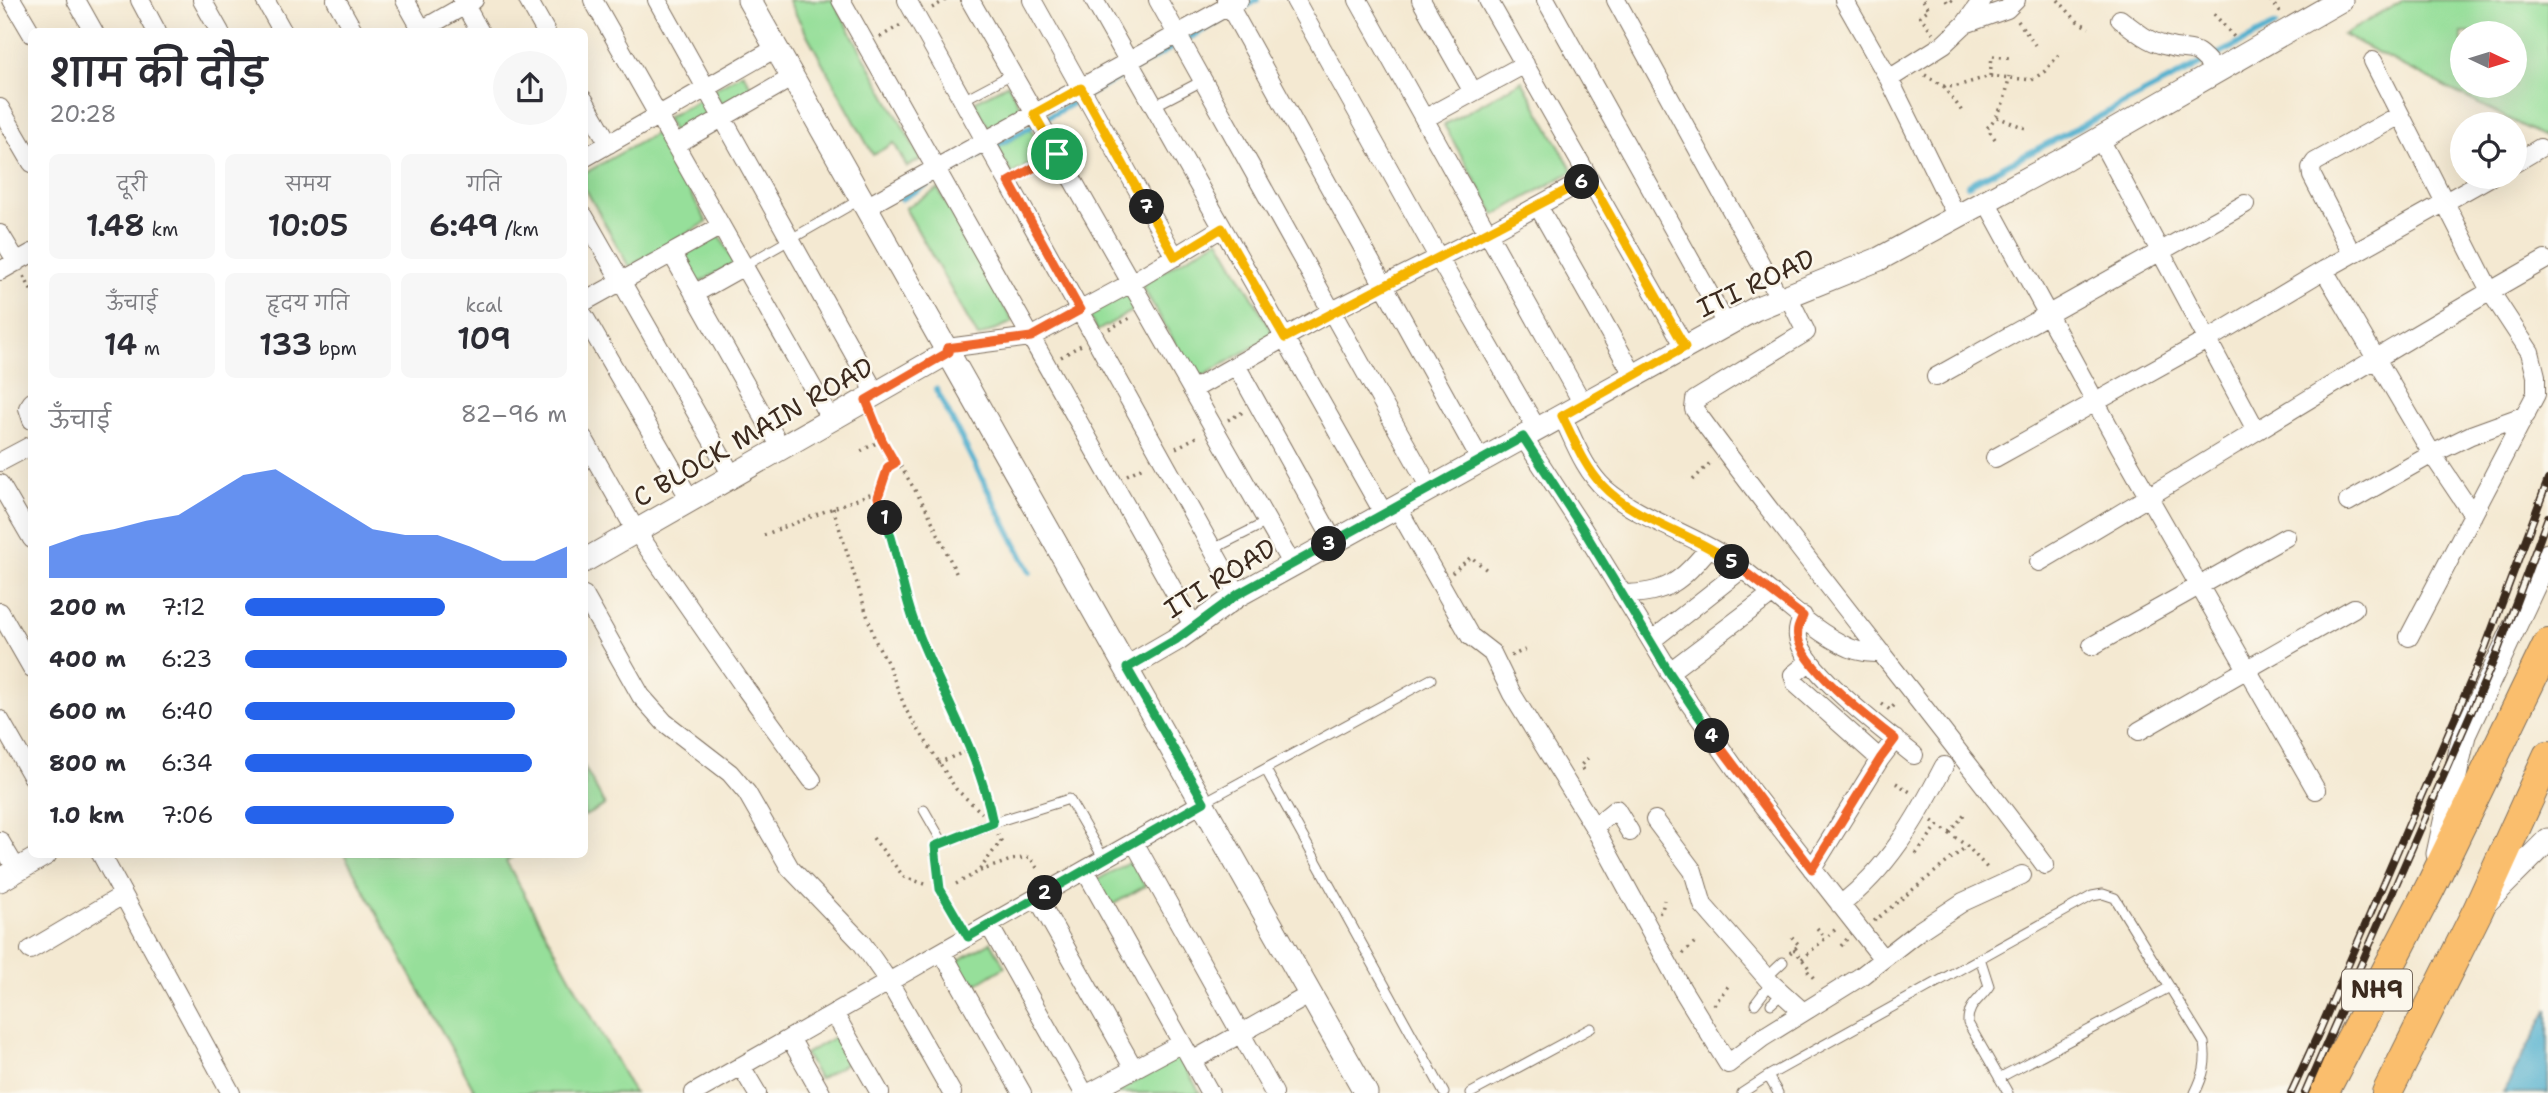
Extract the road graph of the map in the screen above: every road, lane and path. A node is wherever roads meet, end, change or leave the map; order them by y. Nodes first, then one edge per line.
1 (12, 0) edge
2 (140, 0) edge
3 (202, 0) edge
4 (265, 0) edge
5 (336, 0) edge
6 (405, 0) edge
7 (528, 0) edge
8 (657, 0) edge
9 (750, 0) edge
10 (841, 0) edge
11 (907, 0) edge
12 (970, 0) edge
13 (1032, 0) edge
14 (1094, 0) edge
15 (1157, 0) edge
16 (1295, 0) edge
17 (1358, 0) edge
18 (1421, 0) edge
19 (1489, 0) edge
20 (1546, 0) edge
21 (1616, 0) edge
22 (1844, 0) edge
23 (1923, 0) edge
24 (1946, 0) edge
25 (1951, 0) edge
26 (1982, 0) edge
27 (2058, 0) edge
28 (2341, 0) edge
29 (80, 1) edge
30 (597, 1) edge
31 (467, 2) edge
32 (1231, 2) edge
33 (2012, 4) edge
34 (2214, 14) dead end
35 (2120, 19) dead end
36 (1965, 24) junction
37 (28, 28) edge
38 (92, 28) edge
39 (155, 28) edge
40 (218, 28) edge
41 (281, 28) edge
42 (353, 28) edge
43 (419, 28) edge
44 (426, 28) edge
45 (478, 28) edge
46 (544, 28) edge
47 (2089, 28) dead end
48 (1177, 35) junction
49 (1944, 44) junction
50 (2035, 45) dead end
51 (776, 48) junction
52 (2061, 52) dead end
53 (2247, 53) junction
54 (2010, 58) dead end
55 (1128, 61) junction
56 (2373, 61) dead end
57 (1525, 64) junction
58 (1912, 65) junction
59 (2216, 71) junction
60 (1012, 74) junction
61 (1990, 76) junction
62 (2009, 76) junction
63 (793, 77) junction
64 (1889, 79) junction
65 (1202, 80) junction
66 (1944, 86) junction
67 (706, 88) junction
68 (1081, 88) junction
69 (1473, 92) junction
70 (962, 100) junction
71 (1154, 106) junction
72 (588, 107) edge
73 (0, 108) edge
74 (1034, 114) junction
75 (1963, 114) dead end
76 (658, 115) junction
77 (2400, 115) junction
78 (1997, 117) junction
79 (723, 118) junction
80 (1424, 119) junction
81 (2028, 129) dead end
82 (2099, 138) junction
83 (1995, 139) dead end
84 (986, 141) junction
85 (610, 144) junction
86 (676, 145) junction
87 (2540, 148) dead end
88 (1057, 154) junction
89 (28, 156) edge
90 (588, 156) edge
91 (2527, 156) edge
92 (936, 168) junction
93 (1589, 178) junction
94 (1009, 182) junction
95 (2470, 189) edge
96 (1986, 201) junction
97 (864, 202) junction
98 (2446, 203) junction
99 (2245, 204) dead end
100 (1538, 206) junction
101 (1957, 217) junction
102 (588, 223) edge
103 (721, 226) junction
104 (1222, 228) junction
105 (1488, 233) junction
106 (0, 234) edge
107 (790, 239) junction
108 (2161, 252) junction
109 (672, 254) junction
110 (2352, 254) junction
111 (1175, 257) junction
112 (1438, 257) junction
113 (24, 258) edge
114 (2545, 260) dead end
115 (744, 265) junction
116 (2324, 270) junction
117 (0, 271) edge
118 (622, 282) junction
119 (1131, 283) junction
120 (1385, 285) junction
121 (2490, 291) junction
122 (694, 294) junction
123 (1784, 297) junction
124 (588, 300) edge
125 (1080, 310) junction
126 (1330, 312) junction
127 (2049, 315) junction
128 (588, 323) edge
129 (1726, 324) junction
130 (1031, 337) junction
131 (1285, 338) junction
132 (2207, 340) junction
133 (946, 347) junction
134 (1685, 347) junction
135 (2374, 359) junction
136 (1236, 365) junction
137 (1634, 376) junction
138 (1936, 377) dead end
139 (1192, 390) junction
140 (868, 391) junction
141 (2096, 402) junction
142 (1257, 404) junction
143 (1583, 404) junction
144 (828, 414) junction
145 (2526, 415) junction
146 (1562, 416) junction
147 (1214, 428) junction
148 (2256, 429) junction
149 (1530, 433) junction
150 (775, 437) junction
151 (882, 440) junction
152 (588, 446) edge
153 (28, 447) edge
154 (861, 451) dead end
155 (1725, 452) junction
156 (2432, 454) junction
157 (1161, 457) junction
158 (1994, 458) dead end
159 (1480, 461) junction
160 (0, 462) edge
161 (895, 463) junction
162 (726, 465) junction
163 (1693, 480) dead end
164 (1113, 483) junction
165 (1, 486) edge
166 (1430, 488) junction
167 (684, 489) junction
168 (880, 490) junction
169 (2149, 498) junction
170 (2348, 502) dead end
171 (833, 509) junction
172 (1391, 510) junction
173 (2473, 515) junction
174 (1267, 522) junction
175 (633, 525) junction
176 (28, 532) edge
177 (764, 536) dead end
178 (2286, 537) dead end
179 (1334, 541) junction
180 (588, 544) edge
181 (1709, 548) junction
182 (1213, 549) junction
183 (2548, 555) edge
184 (588, 558) edge
185 (2039, 562) dead end
186 (1292, 565) junction
187 (1742, 569) junction
188 (1487, 570) dead end
189 (958, 578) dead end
190 (1438, 582) junction
191 (2200, 587) junction
192 (1773, 593) junction
193 (1238, 594) junction
194 (1622, 594) junction
195 (588, 602) edge
196 (2354, 608) dead end
197 (0, 612) edge
198 (1803, 616) junction
199 (1193, 625) junction
200 (2409, 637) dead end
201 (1651, 641) junction
202 (2548, 644) edge
203 (2092, 646) dead end
204 (1882, 653) junction
205 (28, 661) edge
206 (1810, 661) junction
207 (1127, 668) junction
208 (2247, 670) junction
209 (1669, 672) junction
210 (1431, 680) dead end
211 (0, 720) edge
212 (2139, 731) dead end
213 (1895, 739) junction
214 (971, 749) junction
215 (1914, 755) dead end
216 (2548, 756) edge
217 (1880, 759) junction
218 (937, 763) junction
219 (1944, 766) dead end
220 (28, 769) edge
221 (1266, 770) junction
222 (812, 780) dead end
223 (2316, 789) dead end
224 (1204, 802) junction
225 (924, 810) dead end
226 (1920, 813) junction
227 (1965, 813) dead end
228 (1655, 820) dead end
229 (993, 823) junction
230 (1938, 825) junction
231 (1594, 827) junction
232 (1630, 832) dead end
233 (1950, 833) junction
234 (873, 838) dead end
235 (2548, 840) edge
236 (0, 841) edge
237 (1133, 842) junction
238 (943, 843) junction
239 (1967, 846) junction
240 (1916, 854) dead end
241 (38, 858) edge
242 (103, 858) edge
243 (1104, 859) junction
244 (2045, 865) dead end
245 (1037, 868) dead end
246 (1812, 869) junction
247 (1085, 870) junction
248 (978, 872) junction
249 (8, 875) edge
250 (2022, 875) dead end
251 (956, 884) dead end
252 (2000, 884) junction
253 (2430, 888) junction
254 (940, 889) junction
255 (123, 895) junction
256 (1037, 897) junction
257 (2478, 910) junction
258 (1850, 918) junction
259 (989, 925) junction
260 (1817, 928) dead end
261 (968, 937) junction
262 (1826, 938) junction
263 (1794, 949) dead end
264 (30, 950) dead end
265 (942, 952) junction
266 (1883, 958) junction
267 (1980, 958) junction
268 (1802, 959) junction
269 (1783, 962) dead end
270 (1816, 981) dead end
271 (889, 982) junction
272 (2169, 987) junction
273 (1772, 990) junction
274 (1309, 995) junction
275 (1755, 1004) dead end
276 (1803, 1012) junction
277 (834, 1013) junction
278 (1591, 1028) dead end
279 (1240, 1035) junction
280 (790, 1038) junction
281 (1182, 1043) junction
282 (1192, 1061) junction
283 (741, 1066) junction
284 (1134, 1069) junction
285 (1768, 1076) junction
286 (1999, 1078) junction
287 (231, 1093) edge
288 (695, 1093) edge
289 (757, 1093) edge
290 (821, 1093) edge
291 (880, 1093) edge
292 (951, 1093) edge
293 (1022, 1093) edge
294 (1084, 1093) edge
295 (1089, 1093) edge
296 (1210, 1093) edge
297 (1274, 1093) edge
298 (1366, 1093) edge
299 (1444, 1093) edge
300 (1471, 1093) edge
301 (1742, 1093) edge
302 (1777, 1093) edge
303 (2008, 1093) edge
304 (2195, 1093) edge
305 (2323, 1093) edge
306 (2386, 1093) edge

1 - 37 street
2 - 39 street
3 - 40 street
4 - 41 street
5 - 42 street
6 - 43 street
7 - 46 street
8 - 67 street
9 - 51 street
10 - 92 street
11 - 70 street
12 - 60 street
13 - 68 street
14 - 55 street
15 - 48 street
16 - 112 street
17 - 80 street
18 - 69 street
19 - 57 street
20 - 129 street
21 - 123 street
22 - 64 street
23 - 49 path
24 - 25 path
26 - 36 street
27 - 47 path
28 - 53 street, ITI ROAD
29 - 38 street
30 - 76 street
31 - 44 street
31 - 45 street
32 - 48 street
32 - 120 street
33 - 36 street
33 - 50 path
34 - 53 path
35 - 59 street
36 - 49 street
48 - 55 street
48 - 65 street
49 - 58 street
51 - 63 street
51 - 67 street
52 - 62 path
53 - 59 street, ITI ROAD
54 - 61 path
55 - 68 street
55 - 71 street
56 - 77 street
57 - 69 street
57 - 93 street
58 - 64 street
58 - 66 path
59 - 82 street, ITI ROAD
60 - 70 lane
60 - 74 street
61 - 62 path
61 - 66 path
62 - 78 path
63 - 79 street
63 - 97 street
64 - 101 street
65 - 71 lane
65 - 126 street
66 - 75 path
67 - 76 street
67 - 79 street
68 - 74 street
68 - 111 street
69 - 80 street
70 - 84 street
71 - 104 street
72 - 85 street
73 - 89 street
74 - 84 street
74 - 88 street
76 - 85 street
76 - 86 street
77 - 98 street
77 - 110 street
78 - 81 path
78 - 83 path
79 - 86 street
79 - 107 street
80 - 105 street
82 - 96 street, ITI ROAD
82 - 108 street
84 - 92 street
84 - 94 street
85 - 90 street
86 - 103 street
87 - 91 street
88 - 94 lane
88 - 119 street
92 - 97 street
92 - 130 street
93 - 100 street
93 - 134 street
94 - 125 street
95 - 98 street
96 - 101 street, ITI ROAD
96 - 127 street
97 - 107 lane
97 - 133 street
98 - 110 street
98 - 121 street
99 - 108 street
100 - 105 street
100 - 137 street
101 - 123 street, ITI ROAD
102 - 118 street
103 - 109 street
103 - 115 street
104 - 111 street
104 - 131 street
105 - 112 street
105 - 143 street
106 - 113 street
107 - 115 lane
107 - 140 street
108 - 127 street
108 - 132 street
109 - 118 street
109 - 122 street
110 - 116 street
111 - 119 street
112 - 120 street
112 - 149 street
113 - 117 street
114 - 121 street
115 - 122 street
115 - 144 street
116 - 132 street
116 - 135 street
118 - 124 street
118 - 162 street
119 - 125 street
119 - 139 street
120 - 126 street
120 - 159 street
121 - 135 street
121 - 145 street
122 - 150 street
123 - 129 street, ITI ROAD
123 - 155 street
125 - 130 street
125 - 157 street
126 - 131 street
126 - 166 street
127 - 138 street
127 - 141 street
128 - 167 street
129 - 134 street, ITI ROAD
130 - 133 street
130 - 164 street
131 - 136 street
131 - 172 street
132 - 141 street
132 - 148 street
133 - 140 street, C BLOCK MAIN ROAD
133 - 207 street
134 - 137 street, ITI ROAD
135 - 148 street
135 - 156 street
136 - 139 street
136 - 142 street
137 - 143 street, ITI ROAD
139 - 147 street
140 - 144 street, C BLOCK MAIN ROAD
140 - 151 path
141 - 158 street
141 - 169 street
142 - 147 path
142 - 179 street
143 - 146 street, ITI ROAD
144 - 150 street, C BLOCK MAIN ROAD
144 - 175 street, C BLOCK MAIN ROAD
145 - 156 street
145 - 173 street
146 - 149 street, ITI ROAD
146 - 181 street
147 - 157 path
147 - 174 street
148 - 169 street
149 - 159 street, ITI ROAD
149 - 194 street
150 - 162 street, C BLOCK MAIN ROAD
151 - 154 path
151 - 161 path
152 - 175 street
153 - 160 street
155 - 163 path
155 - 204 street
156 - 170 street
156 - 173 street
157 - 164 path
157 - 182 street
159 - 166 street, ITI ROAD
161 - 168 path
161 - 189 path
162 - 167 street, C BLOCK MAIN ROAD
164 - 199 street
165 - 176 street
166 - 172 street, ITI ROAD
167 - 175 street, C BLOCK MAIN ROAD
168 - 171 path
168 - 214 path
169 - 185 street
169 - 191 street
171 - 177 path
171 - 218 path
172 - 179 street, ITI ROAD
172 - 190 street
173 - 200 street
174 - 182 lane
174 - 186 street
175 - 180 street, C BLOCK MAIN ROAD
175 - 184 street, C BLOCK MAIN ROAD
175 - 222 street
178 - 191 street
179 - 186 street, ITI ROAD
181 - 187 street
181 - 194 street
182 - 193 street
183 - 253 street
186 - 193 street, ITI ROAD
187 - 192 street
187 - 201 street
188 - 190 path
190 - 231 street
191 - 203 street
191 - 208 street
192 - 198 street
192 - 209 street
193 - 199 street, ITI ROAD
194 - 201 street
195 - 271 street
196 - 208 street
197 - 205 street
198 - 204 street
198 - 206 street
199 - 207 street, ITI ROAD
201 - 209 street
202 - 253 highway, NH9
204 - 244 street
206 - 213 street
206 - 217 street
207 - 224 street
208 - 212 street
208 - 223 street
209 - 246 street
210 - 221 lane
211 - 220 street
213 - 215 street
213 - 217 street
214 - 218 path
214 - 229 path
216 - 257 highway
217 - 246 street
218 - 229 path
219 - 226 street
221 - 224 lane
221 - 299 lane
224 - 237 street
224 - 274 street
225 - 238 lane
226 - 230 path
226 - 258 street
227 - 233 path
228 - 273 street
229 - 238 lane
229 - 243 lane
229 - 248 path
230 - 233 path
230 - 240 path
231 - 232 street
231 - 276 street
233 - 239 path
234 - 254 path
235 - 257 street
236 - 249 street
237 - 243 street
237 - 279 street
238 - 254 lane
239 - 252 path
239 - 258 path
241 - 249 street
242 - 255 street
243 - 247 street
245 - 248 path
246 - 258 street
247 - 256 street
247 - 281 street
248 - 251 path
250 - 252 street
252 - 266 street
253 - 305 highway, NH9
254 - 261 lane
255 - 264 street
255 - 287 street
256 - 259 street
256 - 284 street
257 - 306 highway
258 - 262 path
258 - 266 street
259 - 261 street
259 - 294 street
260 - 262 path
261 - 265 street
262 - 268 path
263 - 268 path
265 - 271 street
265 - 293 street
266 - 276 street
267 - 272 lane
267 - 285 lane
267 - 286 lane
268 - 270 path
269 - 273 lane
271 - 277 street
271 - 292 street
272 - 286 lane
272 - 304 lane
273 - 275 lane
273 - 276 street
274 - 279 street
274 - 298 street
277 - 280 street
277 - 291 street
278 - 300 lane
279 - 282 street
279 - 297 street
280 - 283 street
280 - 290 street
281 - 282 street
281 - 284 street
282 - 296 street
283 - 288 street
283 - 289 street
284 - 295 street
285 - 301 lane
285 - 302 lane
286 - 303 lane

